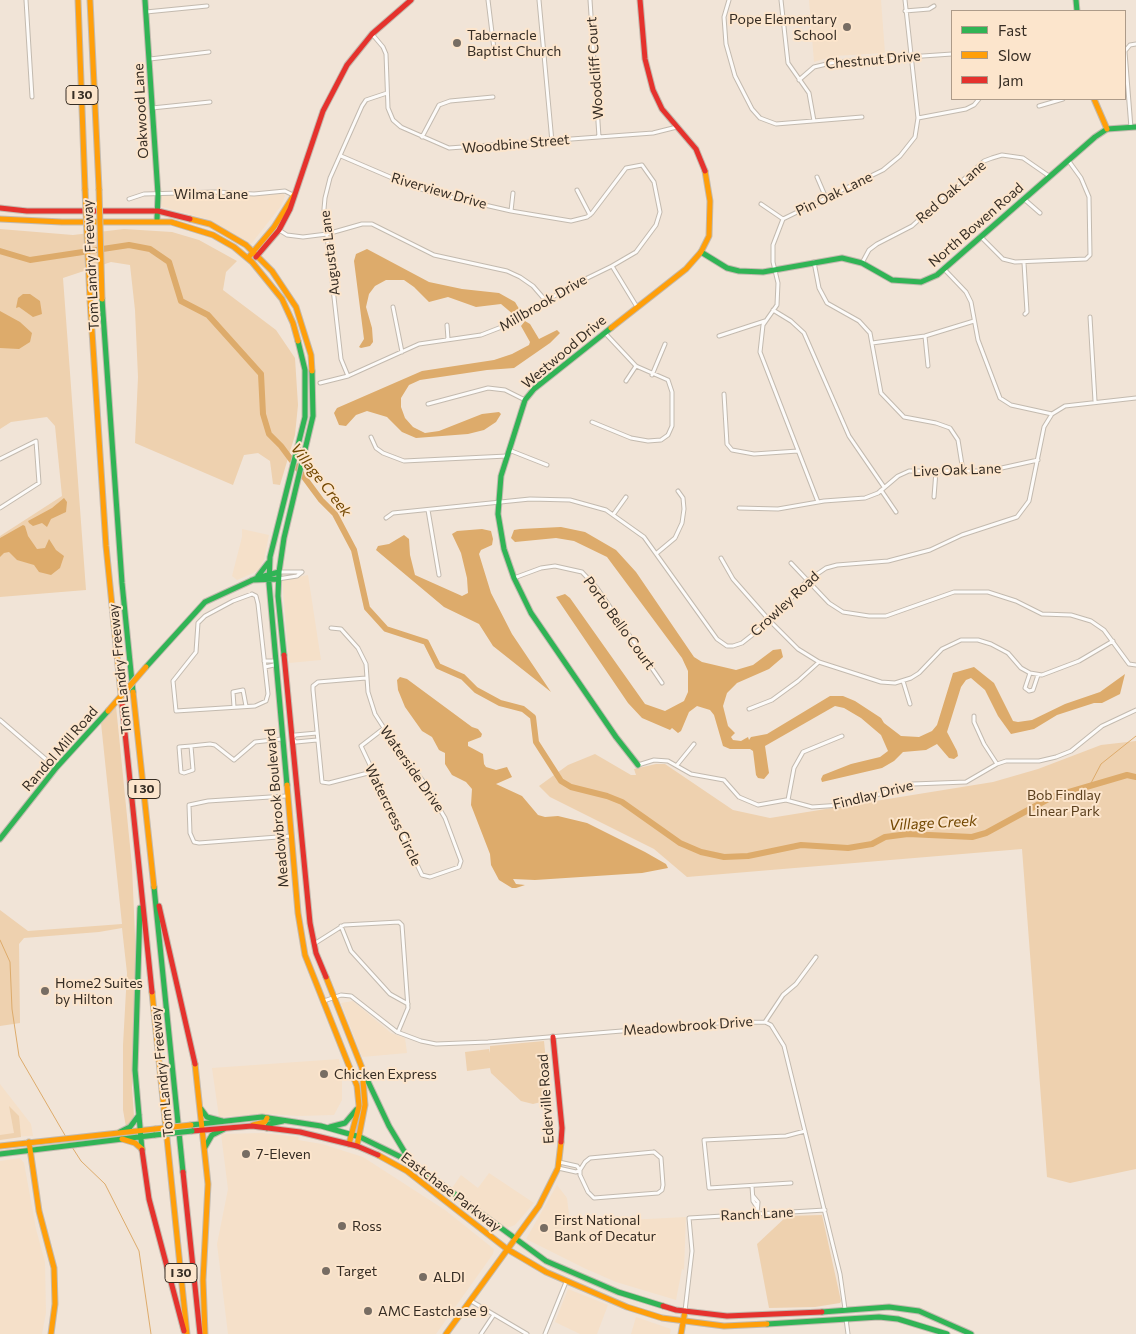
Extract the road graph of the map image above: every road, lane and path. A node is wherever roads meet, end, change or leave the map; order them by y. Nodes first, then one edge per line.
1 (26, 0) edge
2 (78, 0) edge
3 (90, 0) edge
4 (145, 0) edge
5 (410, 0) edge
6 (488, 0) edge
7 (539, 0) edge
8 (590, 0) edge
9 (640, 0) edge
10 (729, 0) edge
11 (781, 0) edge
12 (904, 0) edge
13 (207, 6) dead end
14 (934, 6) dead end
15 (906, 11) junction
16 (146, 12) junction
17 (372, 34) junction
18 (494, 49) dead end
19 (209, 52) dead end
20 (951, 54) edge
21 (909, 57) junction
22 (150, 60) junction
23 (1126, 60) edge
24 (799, 80) junction
25 (387, 93) junction
26 (493, 97) dead end
27 (32, 98) dead end
28 (978, 100) edge
29 (1060, 100) edge
30 (1095, 100) edge
31 (210, 102) dead end
32 (1039, 106) dead end
33 (152, 108) junction
34 (862, 117) dead end
35 (918, 118) junction
36 (814, 121) junction
37 (678, 127) junction
38 (1133, 127) edge
39 (1107, 129) junction
40 (422, 137) junction
41 (600, 137) junction
42 (552, 142) junction
43 (341, 156) junction
44 (1068, 159) junction
45 (1049, 176) junction
46 (817, 177) dead end
47 (577, 190) dead end
48 (513, 193) dead end
49 (158, 194) junction
50 (294, 195) junction
51 (826, 198) junction
52 (1023, 198) junction
53 (129, 199) dead end
54 (760, 204) dead end
55 (0, 208) edge
56 (158, 211) junction
57 (511, 211) junction
58 (1040, 213) dead end
59 (590, 215) junction
60 (0, 219) edge
61 (783, 220) junction
62 (157, 221) junction
63 (279, 230) junction
64 (327, 234) junction
65 (980, 236) junction
66 (701, 252) junction
67 (255, 254) junction
68 (250, 260) junction
69 (814, 262) junction
70 (862, 263) junction
71 (1024, 263) junction
72 (612, 266) junction
73 (944, 268) junction
74 (775, 270) junction
75 (546, 301) junction
76 (393, 307) dead end
77 (637, 307) junction
78 (773, 310) junction
79 (1025, 314) dead end
80 (1090, 317) dead end
81 (765, 320) junction
82 (974, 321) junction
83 (448, 325) dead end
84 (605, 333) junction
85 (719, 336) dead end
86 (925, 336) junction
87 (448, 338) junction
88 (872, 343) junction
89 (665, 344) dead end
90 (402, 352) junction
91 (636, 366) junction
92 (928, 366) dead end
93 (652, 375) junction
94 (348, 376) junction
95 (626, 381) dead end
96 (320, 383) dead end
97 (724, 394) dead end
98 (1136, 398) edge
99 (524, 400) junction
100 (1095, 401) junction
101 (428, 404) dead end
102 (1052, 414) junction
103 (592, 422) dead end
104 (370, 437) dead end
105 (798, 451) junction
106 (508, 453) junction
107 (0, 460) edge
108 (1038, 460) junction
109 (547, 465) dead end
110 (936, 471) junction
111 (963, 471) junction
112 (882, 489) junction
113 (678, 491) dead end
114 (626, 497) dead end
115 (934, 497) dead end
116 (818, 502) junction
117 (498, 503) junction
118 (0, 508) edge
119 (739, 508) dead end
120 (428, 510) junction
121 (896, 512) dead end
122 (613, 515) junction
123 (386, 518) dead end
124 (657, 553) junction
125 (270, 557) junction
126 (720, 558) dead end
127 (791, 563) dead end
128 (279, 572) junction
129 (440, 575) dead end
130 (269, 577) junction
131 (514, 578) junction
132 (254, 579) junction
133 (278, 579) junction
134 (808, 581) junction
135 (192, 614) junction
136 (770, 621) junction
137 (199, 622) junction
138 (330, 628) dead end
139 (1112, 641) junction
140 (264, 660) junction
141 (276, 662) junction
142 (819, 662) junction
143 (1136, 665) edge
144 (265, 667) junction
145 (1030, 673) junction
146 (1038, 675) junction
147 (366, 678) junction
148 (903, 681) junction
149 (662, 683) dead end
150 (910, 704) dead end
151 (246, 706) junction
152 (234, 707) junction
153 (748, 709) dead end
154 (1136, 710) edge
155 (974, 716) dead end
156 (0, 720) edge
157 (383, 729) junction
158 (317, 733) junction
159 (842, 736) dead end
160 (282, 738) junction
161 (292, 739) junction
162 (318, 740) junction
163 (694, 744) dead end
164 (191, 746) junction
165 (997, 764) junction
166 (638, 765) joint
167 (677, 765) junction
168 (56, 768) junction
169 (372, 772) junction
170 (286, 796) junction
171 (788, 800) junction
172 (300, 835) junction
173 (291, 836) junction
174 (0, 839) edge
175 (460, 867) joint
176 (153, 878) junction
177 (140, 879) junction
178 (341, 926) junction
179 (314, 944) junction
180 (304, 947) junction
181 (816, 957) dead end
182 (334, 997) junction
183 (324, 1001) junction
184 (408, 1004) junction
185 (765, 1022) junction
186 (398, 1032) junction
187 (553, 1037) junction
188 (362, 1068) junction
189 (359, 1102) junction
190 (201, 1109) junction
191 (139, 1114) junction
192 (268, 1118) junction
193 (284, 1120) junction
194 (222, 1121) junction
195 (252, 1126) junction
196 (322, 1126) junction
197 (203, 1127) junction
198 (224, 1128) junction
199 (267, 1128) junction
200 (140, 1130) junction
201 (804, 1131) junction
202 (120, 1132) junction
203 (155, 1132) junction
204 (352, 1135) junction
205 (141, 1137) junction
206 (360, 1137) junction
207 (122, 1139) junction
208 (30, 1142) junction
209 (349, 1144) junction
210 (0, 1146) edge
211 (205, 1146) junction
212 (357, 1146) junction
213 (30, 1150) junction
214 (142, 1151) junction
215 (0, 1154) edge
216 (411, 1162) junction
217 (568, 1164) junction
218 (559, 1165) junction
219 (567, 1170) junction
220 (580, 1170) junction
221 (791, 1183) dead end
222 (442, 1185) junction
223 (752, 1186) junction
224 (438, 1196) junction
225 (825, 1210) junction
226 (757, 1214) junction
227 (514, 1239) junction
228 (507, 1249) junction
229 (566, 1282) junction
230 (597, 1284) junction
231 (593, 1292) junction
232 (471, 1301) junction
233 (878, 1307) junction
234 (845, 1309) junction
235 (685, 1312) junction
236 (773, 1315) junction
237 (493, 1316) junction
238 (846, 1318) junction
239 (684, 1322) junction
240 (775, 1324) junction
241 (51, 1334) edge
242 (186, 1334) edge
243 (200, 1334) edge
244 (205, 1334) edge
245 (446, 1334) edge
246 (481, 1334) edge
247 (527, 1334) edge
248 (546, 1334) edge
249 (681, 1334) edge
250 (848, 1334) edge
251 (947, 1334) edge
252 (971, 1334) edge

1 - 27 street
2 - 177 main road, Tom Landry Freeway / I 30, bridge
3 - 176 main road, Tom Landry Freeway / I 30, bridge
4 - 16 main road, Oakwood Lane
5 - 17 main road
6 - 18 street
7 - 42 street
8 - 41 street, Woodcliff Court
9 - 37 main road, Westwood Drive
10 - 36 street
11 - 24 street
12 - 15 street, Pin Oak Lane
13 - 16 street
14 - 15 street
15 - 21 street, Pin Oak Lane
16 - 22 main road, Oakwood Lane
17 - 25 street, Woodbine Street
17 - 50 main road
19 - 22 street
20 - 21 street, Chestnut Drive
21 - 24 street, Chestnut Drive
21 - 35 street, Pin Oak Lane
22 - 33 main road, Oakwood Lane
23 - 38 street
24 - 36 street
25 - 40 street, Woodbine Street
25 - 43 street, Augusta Lane
26 - 40 street
28 - 35 street
29 - 32 street
30 - 39 main road
31 - 33 street
33 - 49 main road, Oakwood Lane
34 - 36 street
35 - 51 street, Pin Oak Lane
37 - 41 street, Woodbine Street
37 - 66 main road, Westwood Drive
38 - 39 main road
39 - 44 main road, North Bowen Road
40 - 42 street, Woodbine Street
41 - 42 street, Woodbine Street
43 - 57 street, Riverview Drive
43 - 64 street, Augusta Lane
44 - 45 main road, North Bowen Road
44 - 71 street
45 - 52 main road, North Bowen Road
45 - 70 street, Red Oak Lane
46 - 51 street
47 - 59 street
48 - 57 street
49 - 50 street, Wilma Lane
49 - 53 street, Wilma Lane
49 - 56 main road, Oakwood Lane
50 - 63 main road
50 - 67 main road
51 - 61 street, Pin Oak Lane
52 - 58 street
52 - 65 main road, North Bowen Road
54 - 61 street
55 - 56 main road
56 - 62 main road, Oakwood Lane
56 - 67 main road
57 - 59 street, Riverview Drive
59 - 72 street, Millbrook Drive
60 - 62 main road, Meadowbrook Boulevard
61 - 74 street, Pin Oak Lane
62 - 68 main road, Meadowbrook Boulevard
63 - 64 street
63 - 67 main road
64 - 75 street
64 - 94 street, Augusta Lane
65 - 71 street
65 - 73 main road, North Bowen Road
66 - 74 main road, North Bowen Road
66 - 77 main road, Westwood Drive
67 - 68 main road
67 - 128 main road
68 - 125 main road, Meadowbrook Boulevard
69 - 70 main road, North Bowen Road
69 - 74 main road, North Bowen Road
69 - 88 street
70 - 73 main road, North Bowen Road
71 - 79 street
72 - 75 street, Millbrook Drive
72 - 77 street
73 - 82 street
74 - 78 street, Pin Oak Lane
75 - 87 street, Millbrook Drive
76 - 90 street
77 - 84 main road, Westwood Drive
78 - 81 street, Pin Oak Lane
78 - 112 street
80 - 100 street
81 - 85 street
81 - 105 street, Pin Oak Lane
82 - 86 street
82 - 102 street
83 - 87 street
84 - 91 street
84 - 99 main road, Westwood Drive
86 - 88 street
86 - 92 street
87 - 90 street, Millbrook Drive
88 - 111 street
89 - 93 street
90 - 94 street, Millbrook Drive
91 - 93 street
91 - 95 street
93 - 103 street
94 - 96 street, Millbrook Drive
97 - 105 street
98 - 100 street
99 - 101 street
99 - 106 main road, Westwood Drive
100 - 102 street
102 - 108 street, Crowley Road
104 - 106 street
105 - 116 street, Pin Oak Lane
106 - 109 street
106 - 117 main road, Westwood Drive
107 - 118 street
108 - 111 street, Live Oak Lane
108 - 134 street, Crowley Road
110 - 111 street, Live Oak Lane
110 - 112 street, Live Oak Lane
110 - 115 street
112 - 116 street, Live Oak Lane
112 - 121 street
113 - 124 street
114 - 122 street
116 - 119 street, Live Oak Lane
117 - 120 street, Crowley Road
117 - 122 street, Crowley Road
117 - 131 main road, Westwood Drive
120 - 123 street, Crowley Road
120 - 129 street
122 - 124 street, Crowley Road
124 - 136 street, Crowley Road
125 - 130 main road, Meadowbrook Boulevard
125 - 132 main road
126 - 136 street
127 - 134 street
128 - 130 main road, Randol Mill Road
128 - 133 main road, Meadowbrook Boulevard
128 - 133 street, Randol Mill Road
130 - 132 main road, Randol Mill Road
130 - 133 main road, Randol Mill Road
130 - 141 main road, Meadowbrook Boulevard
131 - 149 street, Porto Bello Court
131 - 166 main road, Westwood Drive
132 - 135 main road, Randol Mill Road
133 - 161 main road, Meadowbrook Boulevard
134 - 136 street, Crowley Road
134 - 139 street
135 - 137 street
135 - 168 main road, Randol Mill Road, bridge
136 - 142 street
137 - 140 street
137 - 152 street
138 - 147 street, Waterside Drive
139 - 143 street
139 - 146 street
140 - 141 street
140 - 144 street
141 - 144 street
141 - 160 main road, Meadowbrook Boulevard
142 - 148 street
142 - 153 street
144 - 151 street
145 - 146 street
145 - 146 street
145 - 148 street
147 - 157 street, Waterside Drive
147 - 158 street
148 - 150 street
151 - 152 street
151 - 152 street
154 - 165 street, Findlay Drive
155 - 165 street
156 - 168 street
157 - 169 street, Watercress Circle
157 - 175 street, Waterside Drive
158 - 161 street
158 - 162 street
159 - 171 street
160 - 161 main road
160 - 164 street
160 - 170 main road, Meadowbrook Boulevard
161 - 162 street
161 - 172 main road, Meadowbrook Boulevard
162 - 169 street
163 - 167 street
164 - 164 street
165 - 171 street, Findlay Drive
166 - 167 street, Findlay Drive
167 - 171 street, Findlay Drive
168 - 174 main road, Randol Mill Road
169 - 175 street, Watercress Circle
170 - 173 main road, Meadowbrook Boulevard
170 - 173 street
172 - 173 main road
172 - 179 main road, Meadowbrook Boulevard
173 - 180 main road, Meadowbrook Boulevard
176 - 190 main road
176 - 243 main road, Tom Landry Freeway / I 30
177 - 191 main road
177 - 242 main road, Tom Landry Freeway / I 30
178 - 179 street
178 - 184 street
178 - 184 street
179 - 180 main road
179 - 182 main road, Meadowbrook Boulevard
180 - 183 main road, Meadowbrook Boulevard
181 - 185 street
182 - 183 street
182 - 186 street, Meadowbrook Drive
182 - 188 main road, Meadowbrook Boulevard
183 - 189 main road, Meadowbrook Boulevard
184 - 186 street
185 - 187 street, Meadowbrook Drive
185 - 201 street, Meadowbrook Drive
186 - 187 street, Meadowbrook Drive
187 - 218 main road, Ederville Road
188 - 206 main road, Meadowbrook Boulevard
188 - 216 main road
189 - 196 main road
189 - 204 main road, Meadowbrook Boulevard
190 - 194 main road
190 - 197 main road
191 - 200 main road
191 - 202 main road
192 - 193 main road, Eastchase Parkway
192 - 194 main road, Eastchase Parkway
192 - 195 main road
193 - 196 main road, Eastchase Parkway
193 - 199 main road
194 - 197 main road, Eastchase Parkway
195 - 198 main road, Eastchase Parkway
195 - 199 main road, Eastchase Parkway
196 - 204 main road, Eastchase Parkway
197 - 198 main road, Eastchase Parkway
197 - 203 main road, Eastchase Parkway, bridge
197 - 211 main road
198 - 211 main road
199 - 209 main road, Eastchase Parkway
200 - 202 main road, Eastchase Parkway
200 - 203 main road, Eastchase Parkway
200 - 205 main road
201 - 223 street
201 - 225 street, Meadowbrook Drive
202 - 208 main road, Eastchase Parkway
203 - 205 main road, Eastchase Parkway
204 - 206 main road, Eastchase Parkway
204 - 209 main road, Meadowbrook Boulevard
205 - 207 main road, Eastchase Parkway
205 - 214 main road
206 - 212 main road, Meadowbrook Boulevard
206 - 216 main road, Eastchase Parkway
207 - 213 main road, Eastchase Parkway
207 - 214 main road
208 - 210 main road, Eastchase Parkway
208 - 213 main road
209 - 212 main road, Eastchase Parkway
211 - 244 main road
212 - 224 main road, Eastchase Parkway
213 - 215 main road, Eastchase Parkway
213 - 241 main road
214 - 242 main road
216 - 222 main road, Eastchase Parkway
217 - 218 street
217 - 219 street
217 - 220 street
218 - 219 street
218 - 227 main road, Ederville Road
219 - 220 street
220 - 220 street
221 - 223 street
222 - 224 street
222 - 227 main road, Eastchase Parkway
223 - 226 street
224 - 228 main road, Eastchase Parkway
225 - 226 street, Ranch Lane
225 - 234 street, Meadowbrook Drive
226 - 235 street, Ranch Lane
227 - 228 main road, Ederville Road
227 - 230 main road, Eastchase Parkway
228 - 229 main road, Eastchase Parkway
228 - 232 main road, Ederville Road
229 - 231 main road, Eastchase Parkway
229 - 248 street
230 - 231 main road
230 - 235 main road, Eastchase Parkway
231 - 239 main road, Eastchase Parkway
232 - 237 street
232 - 245 main road, Ederville Road
233 - 234 main road, Eastchase Parkway
233 - 238 main road
233 - 252 main road
234 - 236 main road, Eastchase Parkway
235 - 236 main road, Eastchase Parkway
235 - 239 main road
236 - 240 main road
237 - 246 street
237 - 247 street
238 - 240 main road, Eastchase Parkway
238 - 250 street
238 - 251 main road
239 - 240 main road, Eastchase Parkway
239 - 249 main road

